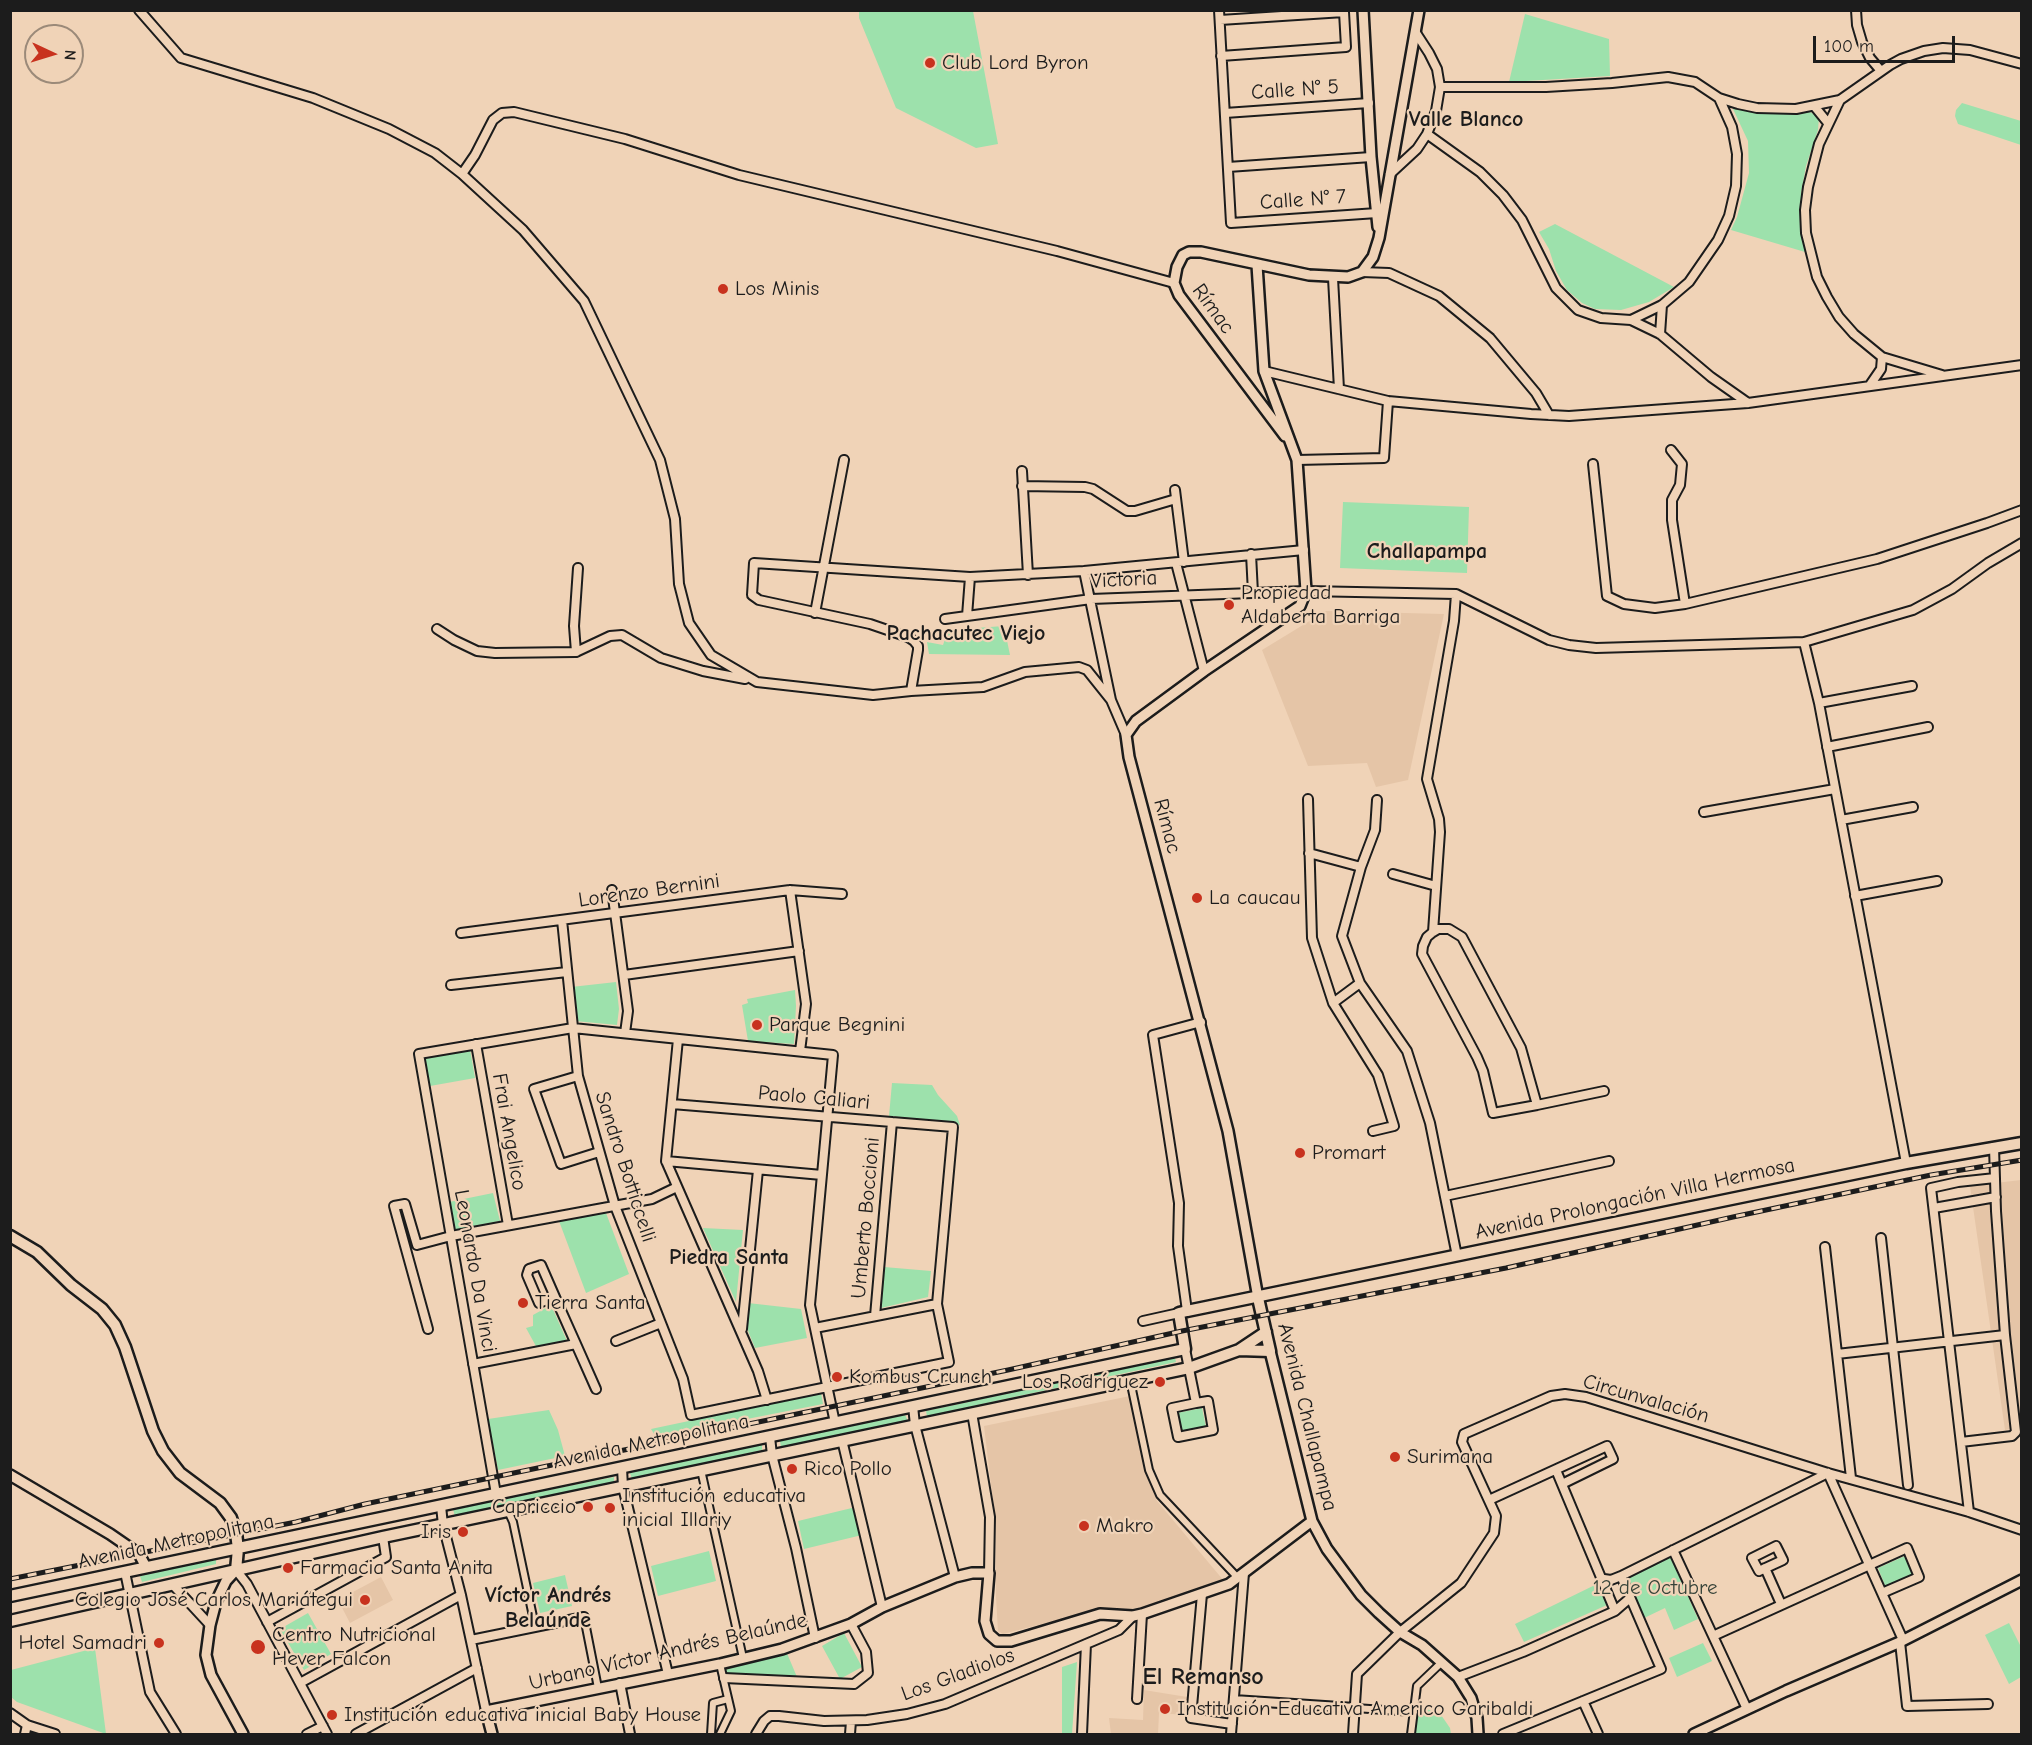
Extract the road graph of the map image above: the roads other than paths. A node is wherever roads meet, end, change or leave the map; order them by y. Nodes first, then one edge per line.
1 (139, 10) edge
2 (1219, 10) edge
3 (1363, 10) edge
4 (1419, 10) edge
5 (1856, 10) edge
6 (1220, 20) junction
7 (1416, 33) junction
8 (1221, 56) junction
9 (2022, 64) edge
10 (1881, 71) junction
11 (1440, 87) junction
12 (1719, 98) junction
13 (1840, 100) junction
14 (1369, 103) junction
15 (1815, 106) junction
16 (1225, 113) junction
17 (1828, 123) junction
18 (1427, 134) junction
19 (1371, 157) junction
20 (1228, 167) junction
21 (462, 174) junction
22 (1390, 174) junction
23 (1377, 213) junction
24 (1379, 238) junction
25 (1257, 265) junction
26 (1362, 272) junction
27 (1333, 278) junction
28 (1174, 283) junction
29 (1662, 305) junction
30 (1630, 320) junction
31 (1660, 334) junction
32 (1882, 357) junction
33 (2022, 365) edge
34 (1264, 371) junction
35 (1947, 376) junction
36 (1870, 385) junction
37 (1339, 389) junction
38 (1388, 401) junction
39 (1748, 403) junction
40 (1549, 415) junction
41 (1292, 445) junction
42 (1671, 450) dead end
43 (843, 460) dead end
44 (1298, 460) junction
45 (1593, 464) dead end
46 (1022, 471) dead end
47 (1022, 486) junction
48 (1175, 490) dead end
49 (1176, 499) junction
50 (2022, 510) edge
51 (2022, 543) edge
52 (1304, 550) junction
53 (1251, 554) junction
54 (1180, 563) junction
55 (825, 567) junction
56 (578, 568) dead end
57 (1084, 571) junction
58 (1028, 575) junction
59 (970, 577) junction
60 (1306, 591) junction
61 (1253, 593) junction
62 (1456, 594) junction
63 (1183, 596) junction
64 (1091, 599) junction
65 (1685, 604) junction
66 (815, 613) junction
67 (967, 616) junction
68 (945, 619) dead end
69 (437, 629) dead end
70 (1804, 642) junction
71 (576, 652) junction
72 (1204, 671) junction
73 (753, 680) junction
74 (1912, 686) dead end
75 (911, 691) junction
76 (1111, 700) junction
77 (1819, 703) junction
78 (1928, 727) dead end
79 (1126, 735) junction
80 (1827, 747) junction
81 (1835, 789) junction
82 (1308, 799) dead end
83 (1377, 800) dead end
84 (1913, 807) dead end
85 (1704, 812) dead end
86 (1841, 820) junction
87 (1309, 853) junction
88 (1361, 867) junction
89 (1393, 874) dead end
90 (1937, 881) dead end
91 (1436, 886) junction
92 (612, 890) dead end
93 (790, 890) junction
94 (842, 894) dead end
95 (1855, 896) junction
96 (616, 913) junction
97 (562, 920) junction
98 (1433, 932) junction
99 (461, 933) dead end
100 (799, 951) junction
101 (567, 972) junction
102 (624, 975) junction
103 (1359, 983) junction
104 (451, 985) dead end
105 (1334, 1003) junction
106 (1201, 1022) junction
107 (573, 1028) junction
108 (626, 1033) junction
109 (678, 1039) junction
110 (476, 1044) junction
111 (800, 1052) junction
112 (578, 1076) junction
113 (1604, 1091) dead end
114 (672, 1104) junction
115 (1537, 1105) junction
116 (827, 1117) junction
117 (892, 1122) junction
118 (1373, 1131) dead end
119 (2022, 1143) edge
120 (1994, 1147) junction
121 (599, 1152) junction
122 (666, 1161) junction
123 (1609, 1161) dead end
124 (1906, 1163) junction
125 (758, 1170) junction
126 (822, 1175) junction
127 (1995, 1178) junction
128 (677, 1187) junction
129 (1445, 1196) junction
130 (1996, 1197) junction
131 (615, 1206) junction
132 (1934, 1208) junction
133 (508, 1226) junction
134 (10, 1236) edge
135 (451, 1236) junction
136 (1881, 1238) dead end
137 (1825, 1247) dead end
138 (1457, 1256) junction
139 (555, 1297) junction
140 (1258, 1298) junction
141 (937, 1304) junction
142 (1183, 1312) junction
143 (875, 1316) junction
144 (1143, 1320) dead end
145 (661, 1323) junction
146 (815, 1328) junction
147 (428, 1329) dead end
148 (741, 1332) junction
149 (1266, 1332) junction
150 (2005, 1335) junction
151 (616, 1341) dead end
152 (1949, 1341) junction
153 (576, 1344) junction
154 (1893, 1348) junction
155 (1185, 1349) junction
156 (1239, 1350) junction
157 (1270, 1351) junction
158 (1837, 1354) junction
159 (473, 1364) junction
160 (1189, 1368) junction
161 (1130, 1380) junction
162 (828, 1387) junction
163 (596, 1389) dead end
164 (767, 1400) junction
165 (1196, 1403) junction
166 (913, 1406) junction
167 (972, 1413) junction
168 (835, 1423) junction
169 (915, 1425) junction
170 (770, 1437) junction
171 (842, 1440) junction
172 (1961, 1442) junction
173 (772, 1455) junction
174 (622, 1468) junction
175 (701, 1470) junction
176 (1556, 1470) junction
177 (1828, 1473) junction
178 (10, 1475) edge
179 (1851, 1478) junction
180 (1562, 1484) junction
181 (1908, 1485) dead end
182 (623, 1487) junction
183 (496, 1494) junction
184 (1489, 1500) junction
185 (441, 1506) junction
186 (507, 1511) junction
187 (1969, 1512) junction
188 (1312, 1521) junction
189 (442, 1525) junction
190 (2022, 1530) edge
191 (383, 1537) junction
192 (238, 1548) junction
193 (1673, 1550) junction
194 (1869, 1564) junction
195 (146, 1568) junction
196 (1765, 1568) dead end
197 (236, 1570) junction
198 (125, 1572) junction
199 (989, 1574) junction
200 (1241, 1575) junction
201 (1621, 1576) junction
202 (955, 1577) junction
203 (1604, 1579) junction
204 (2022, 1580) edge
205 (173, 1585) junction
206 (1882, 1593) junction
207 (130, 1594) junction
208 (1202, 1594) junction
209 (461, 1595) junction
210 (10, 1596) edge
211 (1630, 1598) junction
212 (1781, 1604) junction
213 (882, 1607) junction
214 (1616, 1611) junction
215 (1138, 1615) junction
216 (584, 1617) joint
217 (10, 1621) edge
218 (267, 1622) junction
219 (851, 1624) junction
220 (210, 1625) junction
221 (535, 1626) junction
222 (1400, 1632) junction
223 (1713, 1636) junction
224 (815, 1638) junction
225 (471, 1640) junction
226 (1901, 1641) junction
227 (1086, 1644) junction
228 (742, 1658) junction
229 (1442, 1662) junction
230 (720, 1664) junction
231 (477, 1668) junction
232 (668, 1674) junction
233 (1458, 1677) junction
234 (724, 1678) junction
235 (300, 1683) junction
236 (620, 1683) junction
237 (598, 1688) junction
238 (728, 1699) junction
239 (1137, 1700) dead end
240 (1234, 1700) junction
241 (1583, 1701) junction
242 (1988, 1704) dead end
243 (1355, 1708) junction
244 (1747, 1709) junction
245 (486, 1711) junction
246 (1414, 1712) junction
247 (10, 1713) edge
248 (851, 1721) junction
249 (1232, 1724) junction
250 (27, 1725) junction
251 (323, 1726) junction
252 (25, 1734) edge
253 (55, 1734) edge
254 (176, 1734) edge
255 (243, 1734) edge
256 (307, 1734) edge
257 (327, 1734) edge
258 (356, 1734) edge
259 (492, 1734) edge
260 (630, 1734) edge
261 (711, 1734) edge
262 (720, 1734) edge
263 (756, 1734) edge
264 (850, 1734) edge
265 (1082, 1734) edge
266 (1231, 1734) edge
267 (1353, 1734) edge
268 (1410, 1734) edge
269 (1478, 1734) edge
270 (1503, 1734) edge
271 (1598, 1734) edge
272 (1694, 1734) edge

1 - 21 street
2 - 6 street
3 - 14 street
4 - 7 street
5 - 10 street
6 - 8 street
6 - 8 street
7 - 11 street
7 - 22 street
8 - 16 street
9 - 10 street
10 - 13 street
11 - 12 street
11 - 18 street
12 - 15 street
12 - 29 street
13 - 15 street
13 - 17 street
14 - 16 street, Calle N° 5
14 - 19 street
15 - 17 street
16 - 20 street
17 - 32 street
18 - 22 street
18 - 30 street
19 - 20 street
19 - 23 street
20 - 23 street, Calle N° 7
21 - 28 street
21 - 73 street
22 - 24 street
23 - 24 street
24 - 26 street
25 - 27 street
25 - 28 street, Rímac
25 - 34 street, Rímac
26 - 27 street
26 - 40 street
27 - 37 street
28 - 41 street, Rímac
29 - 30 street
29 - 31 street
30 - 31 street
31 - 39 street
32 - 35 street
32 - 36 street
33 - 35 street
34 - 37 street
34 - 41 street, Rímac
35 - 36 street
36 - 39 street
37 - 38 street
38 - 40 street
38 - 44 street
39 - 40 street
41 - 44 street, Rímac
42 - 65 street
43 - 55 street
44 - 52 street, Rímac
45 - 65 street
46 - 47 street
47 - 49 street
47 - 58 street
48 - 49 street
49 - 54 street
50 - 65 street
51 - 70 street
52 - 53 street
52 - 60 street, Rímac
53 - 54 street
53 - 61 street
54 - 57 street
54 - 63 street
55 - 59 street
55 - 66 street
55 - 66 street
56 - 71 street
57 - 58 street
57 - 64 street
58 - 59 street
59 - 67 street
60 - 61 street, Victoria
60 - 62 street, Victoria
60 - 72 street
61 - 63 street, Victoria
62 - 70 street
62 - 91 street
63 - 64 street, Victoria
63 - 72 street
64 - 67 street, Victoria
64 - 76 street
66 - 75 street
67 - 68 street, Victoria
69 - 71 street
70 - 77 street
71 - 73 street
72 - 79 street
73 - 75 street
74 - 77 street
75 - 76 street
76 - 79 street
77 - 80 street
78 - 80 street
79 - 106 street, Rímac
80 - 81 street
81 - 85 street
81 - 86 street
82 - 87 street
83 - 88 street
84 - 86 street
86 - 95 street
87 - 88 street
87 - 105 street
88 - 103 street
89 - 91 street
90 - 95 street
91 - 98 street
92 - 96 street
93 - 94 street, Lorenzo Bernini
93 - 96 street, Lorenzo Bernini
93 - 100 street
95 - 124 street
96 - 97 street, Lorenzo Bernini
96 - 102 street
97 - 99 street, Lorenzo Bernini
97 - 101 street, Sandro Botticcelli
98 - 115 street
98 - 115 street
100 - 102 street
100 - 111 street
101 - 104 street
101 - 107 street, Sandro Botticcelli
102 - 108 street
103 - 105 street
103 - 129 street
105 - 118 street
106 - 140 street, Rímac
106 - 142 street
107 - 108 street
107 - 110 street
107 - 112 street, Sandro Botticcelli
108 - 109 street
109 - 111 street
109 - 114 street
110 - 133 street, Frai Angelico
110 - 135 street, Leonardo Da Vinci
111 - 116 street
112 - 121 street, Sandro Botticcelli
112 - 121 street
113 - 115 street
114 - 116 street, Paolo Caliari
114 - 122 street
116 - 117 street, Paolo Caliari
116 - 126 street
117 - 141 street, Paolo Caliari
117 - 143 street, Umberto Boccioni
119 - 120 main road, Avenida Prolongación Villa Hermosa
120 - 124 main road, Avenida Prolongación Villa Hermosa
120 - 127 street
121 - 131 street, Sandro Botticcelli
122 - 125 street
122 - 128 street
123 - 129 street
124 - 138 main road, Avenida Prolongación Villa Hermosa
125 - 126 street
125 - 148 street
126 - 146 street
127 - 130 street
127 - 132 street
128 - 131 street
128 - 148 street
129 - 138 street
130 - 132 street
130 - 150 street
131 - 133 street
131 - 145 street, Sandro Botticcelli
132 - 152 street
133 - 135 street
134 - 192 main road
135 - 147 street
135 - 159 street, Leonardo Da Vinci
136 - 154 street
137 - 158 street
138 - 140 main road, Avenida Prolongación Villa Hermosa
139 - 139 street
139 - 153 street
140 - 142 main road
140 - 149 main road, Avenida Challapampa
141 - 143 street
141 - 162 street
142 - 144 street
142 - 155 main road
143 - 146 street
145 - 151 street
145 - 164 street, Sandro Botticcelli
146 - 162 street
148 - 164 street
149 - 156 main road, Avenida Metropolitana
149 - 157 main road, Avenida Challapampa
150 - 152 street
150 - 172 street
152 - 154 street
152 - 172 street
153 - 159 street
153 - 163 street
154 - 158 street
154 - 181 street
155 - 160 street
155 - 166 main road, Avenida Metropolitana
156 - 157 main road, Avenida Metropolitana
156 - 160 main road, Avenida Metropolitana
157 - 188 street, Avenida Challapampa
158 - 179 street
159 - 183 street, Leonardo Da Vinci
160 - 161 main road, Avenida Metropolitana
160 - 165 street
161 - 167 main road, Avenida Metropolitana
161 - 200 street
162 - 164 street
162 - 168 street
165 - 165 street
166 - 168 main road, Avenida Metropolitana
166 - 169 street
167 - 169 main road, Avenida Metropolitana
167 - 199 street
168 - 170 main road, Avenida Metropolitana
169 - 171 main road, Avenida Metropolitana
169 - 202 street
170 - 173 street
170 - 174 main road, Avenida Metropolitana
171 - 173 main road, Avenida Metropolitana
171 - 213 street
172 - 187 street
173 - 175 main road, Avenida Metropolitana
173 - 224 street
174 - 182 street
174 - 183 main road, Avenida Metropolitana
175 - 182 main road, Avenida Metropolitana
175 - 228 street
176 - 180 street
176 - 180 street
176 - 184 street
177 - 179 street, Circunvalación
177 - 184 street, Circunvalación
177 - 193 street
177 - 194 street
178 - 195 street
179 - 187 street, Circunvalación
180 - 203 street
182 - 186 main road, Avenida Metropolitana
182 - 232 street
183 - 185 main road, Avenida Metropolitana
184 - 222 street, Circunvalación
185 - 189 street
185 - 192 main road, Avenida Metropolitana
186 - 189 main road, Avenida Metropolitana
186 - 221 street
187 - 190 street, Circunvalación
188 - 200 street
188 - 222 street, Avenida Challapampa
189 - 191 main road, Avenida Metropolitana
189 - 209 street
191 - 197 main road, Avenida Metropolitana
191 - 218 street
192 - 195 main road, Avenida Metropolitana
192 - 197 main road
193 - 201 street
193 - 223 street
194 - 206 street
194 - 206 street
194 - 212 street
195 - 198 main road, Avenida Metropolitana
196 - 212 street
197 - 205 main road, Avenida Metropolitana
197 - 218 street
197 - 220 street
198 - 207 street
198 - 210 main road, Avenida Metropolitana
199 - 202 street, Urbano Víctor Andrés Belaúnde
199 - 215 street
200 - 208 street
200 - 240 street
201 - 203 street
201 - 211 street
202 - 213 street, Urbano Víctor Andrés Belaúnde
203 - 214 street
204 - 226 street
205 - 207 main road, Avenida Metropolitana
205 - 220 street
206 - 226 street
207 - 217 main road, Avenida Metropolitana
207 - 254 street
208 - 215 street
208 - 249 street
209 - 225 street
209 - 235 street
211 - 214 street
211 - 241 street
212 - 223 street
213 - 219 street, Urbano Víctor Andrés Belaúnde
214 - 233 street
215 - 227 street, Los Gladiolos
215 - 239 street
216 - 221 street
216 - 237 street
218 - 235 street
219 - 224 street, Urbano Víctor Andrés Belaúnde
219 - 234 street
220 - 255 street
221 - 225 street
222 - 229 street, Avenida Challapampa
222 - 243 street, Circunvalación
223 - 244 street
224 - 228 street, Urbano Víctor Andrés Belaúnde
225 - 231 street
226 - 242 street
226 - 244 street
227 - 248 street, Los Gladiolos
227 - 265 street
228 - 230 street, Urbano Víctor Andrés Belaúnde
229 - 233 street, Avenida Challapampa
229 - 246 street
230 - 232 street, Urbano Víctor Andrés Belaúnde
230 - 234 street
231 - 245 street
231 - 258 street
232 - 236 street, Urbano Víctor Andrés Belaúnde
233 - 269 street, Avenida Challapampa
234 - 238 street
235 - 251 street
236 - 237 street, Urbano Víctor Andrés Belaúnde
236 - 260 street
237 - 245 street, Urbano Víctor Andrés Belaúnde
238 - 261 street
238 - 262 street
240 - 243 street
240 - 249 street
241 - 270 street
241 - 271 street
243 - 246 street
243 - 267 street, Circunvalación
244 - 272 street
245 - 259 street
246 - 268 street
247 - 250 street
248 - 263 street, Los Gladiolos
248 - 264 street
249 - 266 street
250 - 252 street
250 - 253 street
251 - 256 street
251 - 257 street

